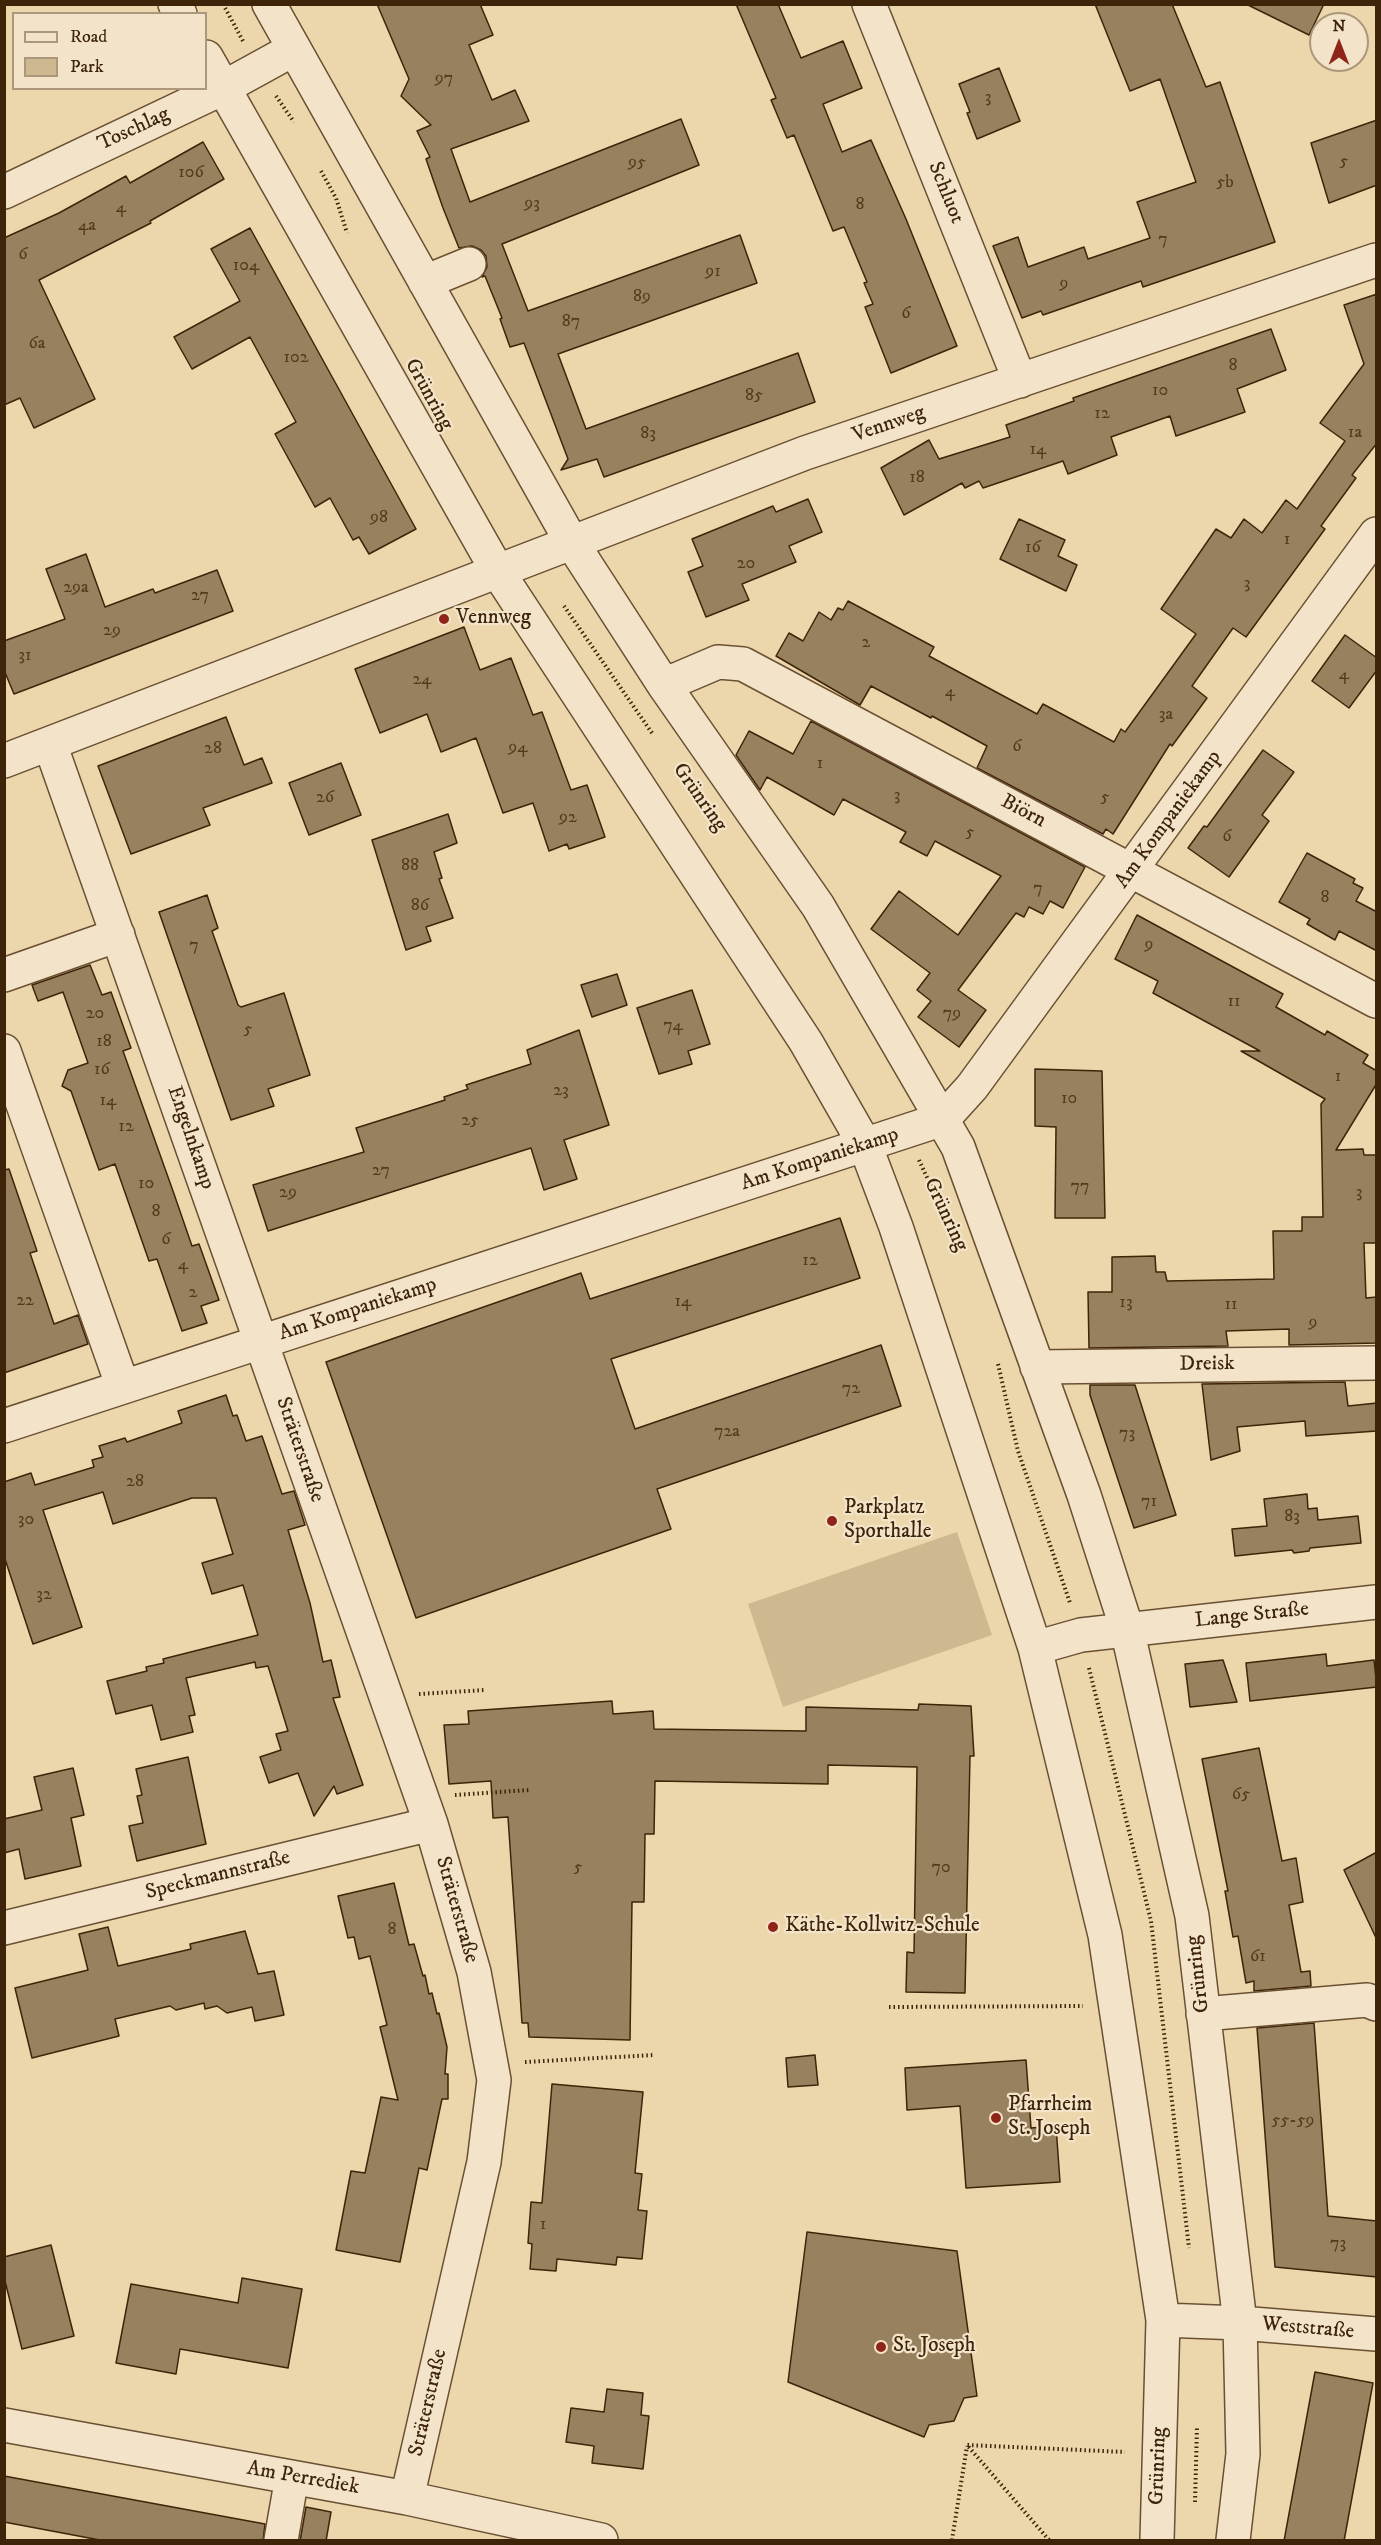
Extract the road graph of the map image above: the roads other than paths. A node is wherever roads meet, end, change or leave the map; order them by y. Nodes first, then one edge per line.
1 (269, 4) edge
2 (869, 4) edge
3 (294, 49) junction
4 (207, 59) edge
5 (223, 88) junction
6 (4, 192) edge
7 (1377, 260) edge
8 (469, 264) dead end
9 (425, 282) junction
10 (1020, 381) junction
11 (1377, 534) edge
12 (572, 543) junction
13 (498, 572) junction
14 (664, 685) junction
15 (50, 744) junction
16 (4, 761) edge
17 (1132, 870) junction
18 (118, 935) junction
19 (4, 975) edge
20 (1377, 1001) edge
21 (4, 1051) edge
22 (943, 1119) junction
23 (865, 1145) junction
24 (261, 1341) junction
25 (1377, 1364) edge
26 (1037, 1367) junction
27 (123, 1387) junction
28 (4, 1426) edge
29 (1377, 1602) edge
30 (1126, 1629) junction
31 (1035, 1648) junction
32 (426, 1811) junction
33 (4, 1928) edge
34 (1377, 2004) edge
35 (1203, 2010) junction
36 (1163, 2320) junction
37 (1240, 2323) junction
38 (1377, 2334) edge
39 (4, 2425) edge
40 (292, 2477) junction
41 (407, 2498) junction
42 (281, 2541) edge
43 (600, 2541) edge
44 (1157, 2541) edge
45 (1233, 2541) edge

1 - 3 street, Grünring
2 - 10 street, Schluot
3 - 5 street, Toschlag
3 - 9 street, Grünring
4 - 5 street, Grünring
5 - 6 street, Toschlag
5 - 13 street, Grünring
7 - 10 street, Vennweg
8 - 9 street
9 - 12 street, Grünring
10 - 12 street, Vennweg
11 - 17 street, Am Kompaniekamp
12 - 13 street, Vennweg
12 - 14 street, Grünring
13 - 15 street, Vennweg
13 - 23 street, Grünring
14 - 17 street, Biörn
14 - 22 street, Grünring
15 - 16 street, Vennweg
15 - 18 street, Engelnkamp
17 - 20 street, Biörn
17 - 22 street, Am Kompaniekamp
18 - 19 street
18 - 24 street, Engelnkamp
21 - 27 street
22 - 23 street, Am Kompaniekamp
22 - 26 street, Grünring
23 - 24 street, Am Kompaniekamp
23 - 31 street, Grünring
24 - 27 street, Am Kompaniekamp
24 - 32 street, Sträterstraße
25 - 26 street, Dreisk
26 - 30 street, Grünring
27 - 28 street, Am Kompaniekamp
29 - 30 street, Lange Straße
30 - 31 street
30 - 35 street, Grünring
31 - 36 street, Grünring
32 - 33 street, Speckmannstraße
32 - 41 street, Sträterstraße
34 - 35 street
35 - 37 street, Grünring
36 - 37 street
36 - 44 street, Grünring
37 - 38 street, Weststraße
37 - 45 street, Grünring
39 - 40 street, Am Perrediek
40 - 41 street, Am Perrediek
40 - 42 street
41 - 43 street, Am Perrediek

